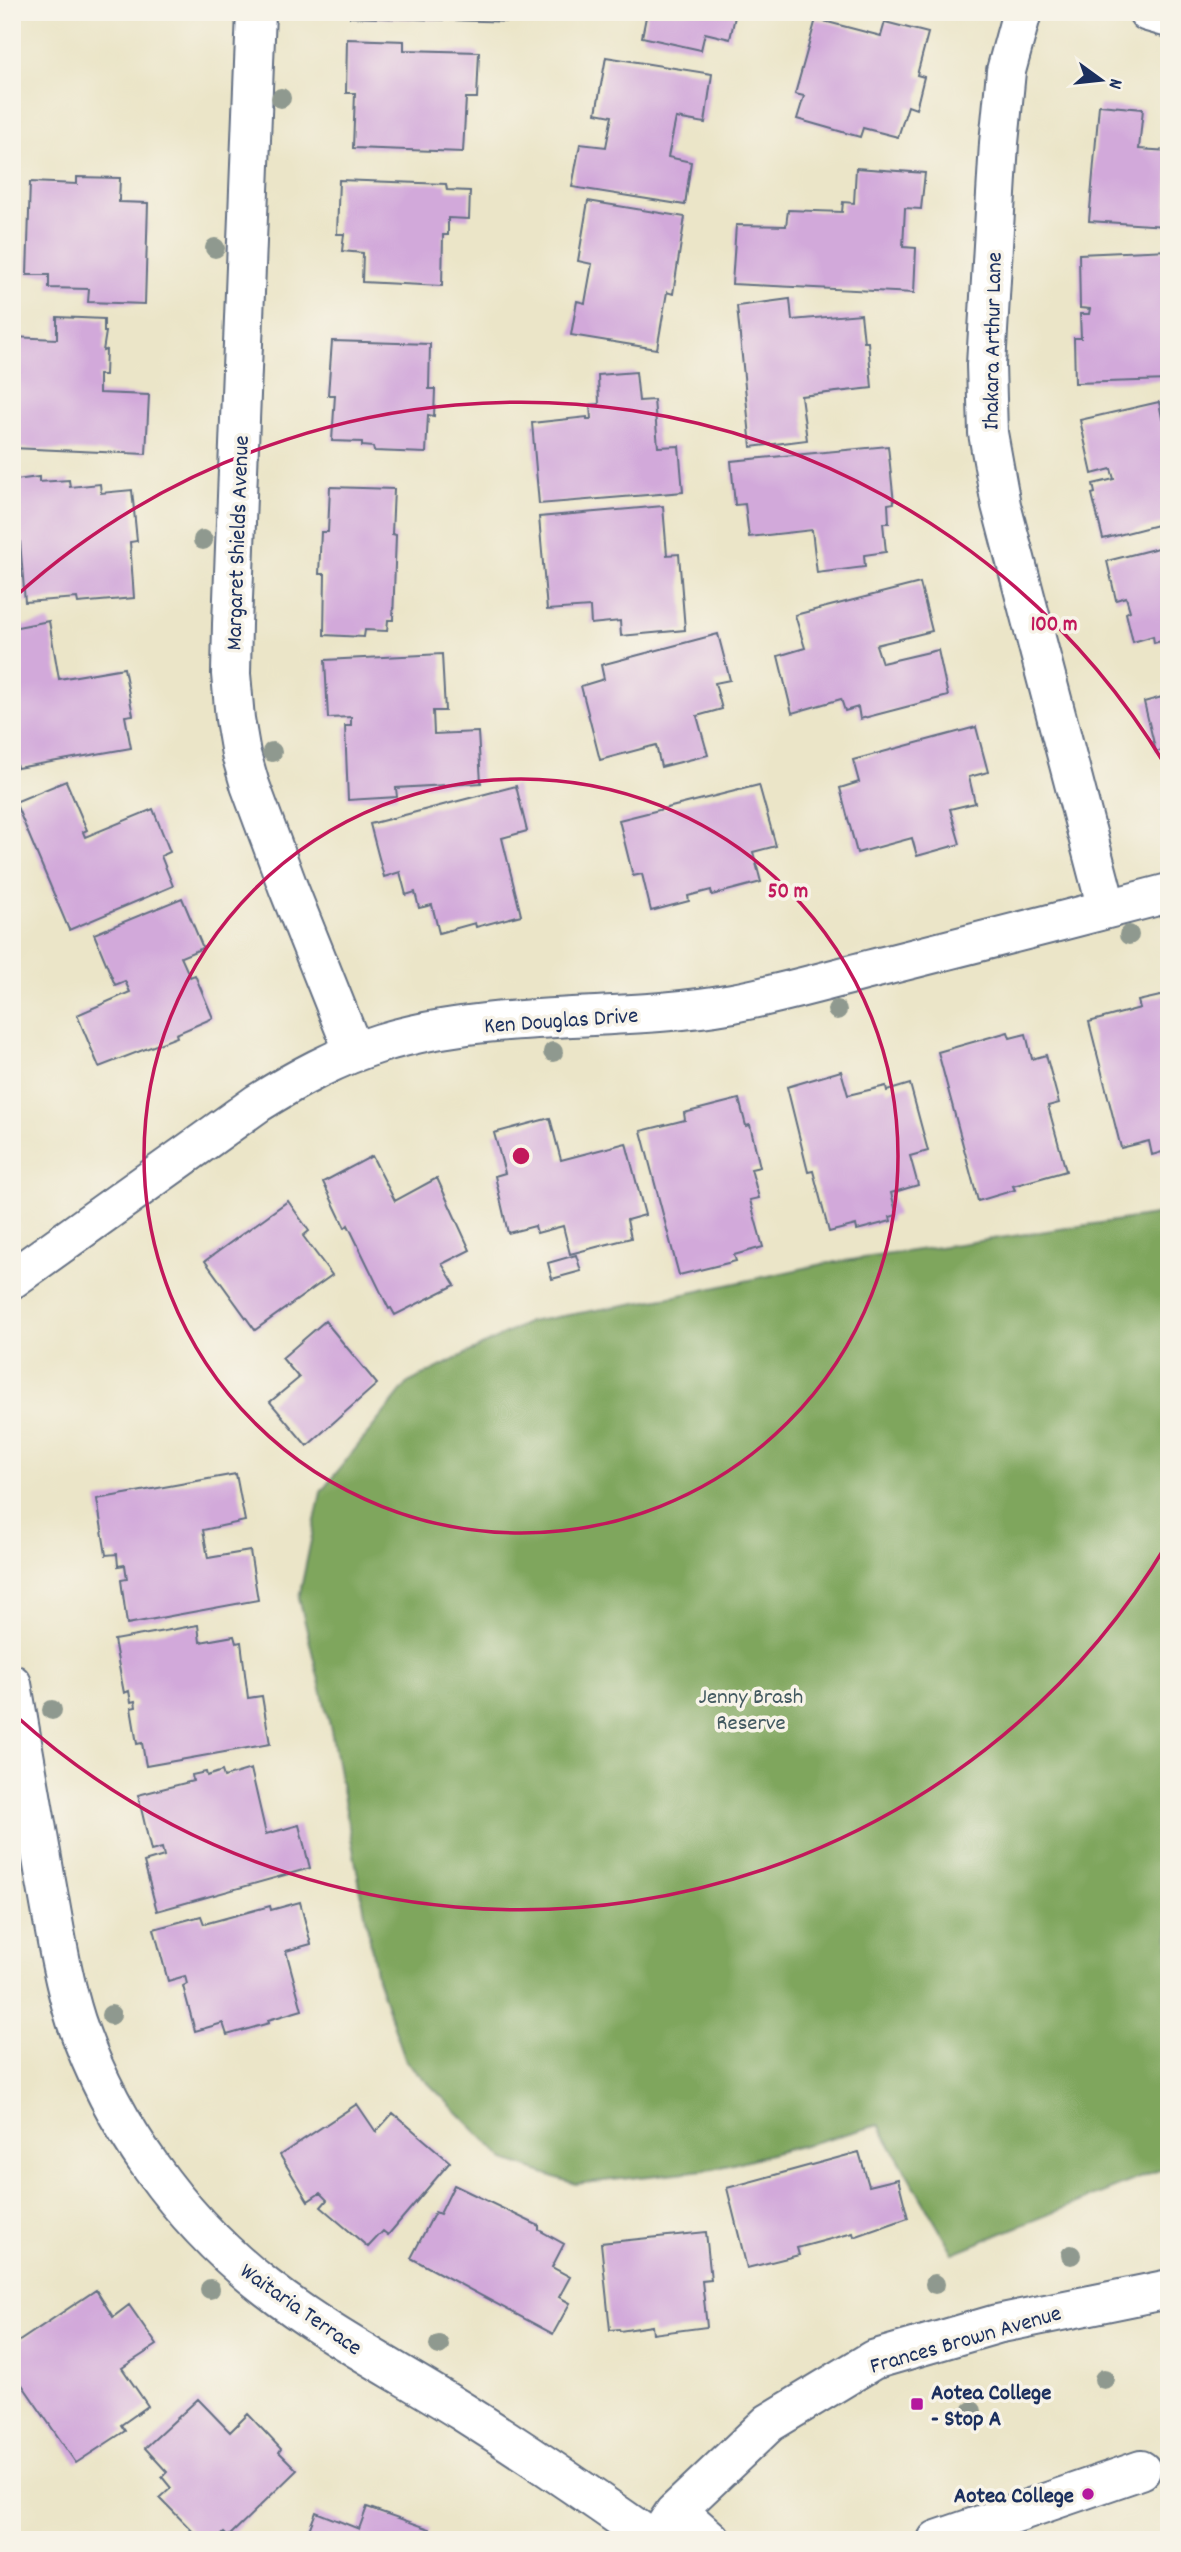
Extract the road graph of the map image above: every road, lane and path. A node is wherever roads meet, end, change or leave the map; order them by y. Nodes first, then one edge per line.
1 (256, 12) edge
2 (1022, 12) edge
3 (1148, 12) edge
4 (1169, 18) edge
5 (1169, 893) edge
6 (1107, 909) junction
7 (354, 1052) junction
8 (12, 1279) edge
9 (12, 1684) edge
10 (1169, 2289) edge
11 (1141, 2470) dead end
12 (662, 2530) edge
13 (711, 2540) edge
14 (937, 2540) edge

1 - 7 street, Margaret Shields Avenue
2 - 6 street, Ihakara Arthur Lane
3 - 4 street
5 - 6 street, Ken Douglas Drive
6 - 7 street, Ken Douglas Drive
7 - 8 street, Ken Douglas Drive
9 - 12 street, Waitaria Terrace
10 - 12 street, Frances Brown Avenue
11 - 14 street
12 - 13 street, Waitaria Terrace

